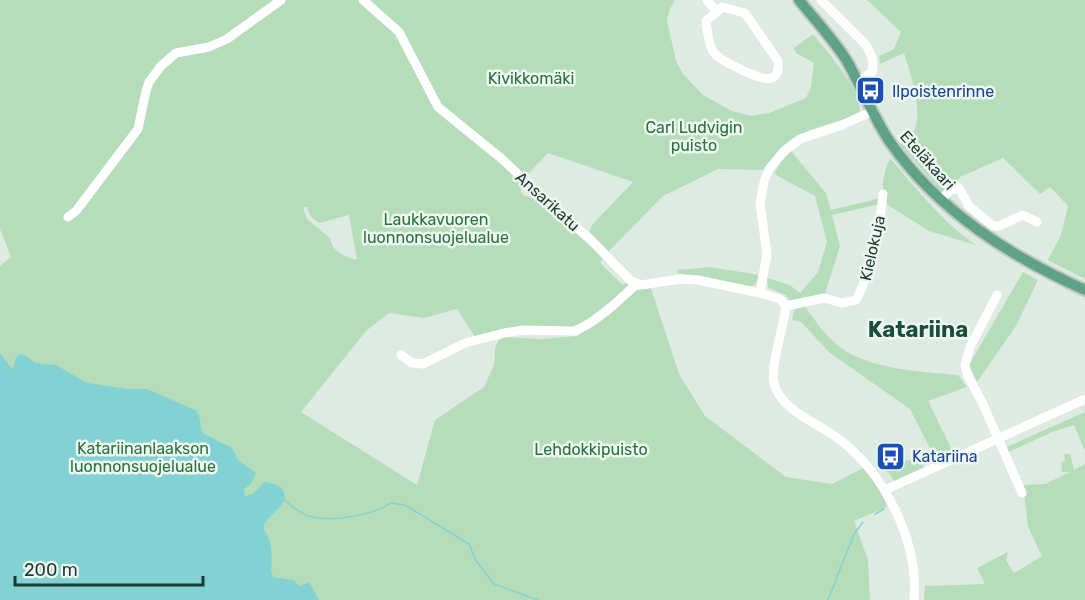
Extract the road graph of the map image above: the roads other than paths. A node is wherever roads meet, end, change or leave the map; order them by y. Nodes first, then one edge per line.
1 (281, 0) edge
2 (363, 0) edge
3 (707, 0) edge
4 (799, 0) edge
5 (821, 0) edge
6 (716, 11) junction
7 (858, 82) junction
8 (873, 111) junction
9 (883, 194) dead end
10 (942, 199) junction
11 (68, 217) dead end
12 (1037, 222) dead end
13 (636, 284) junction
14 (1085, 290) edge
15 (760, 292) junction
16 (997, 295) dead end
17 (786, 306) junction
18 (401, 355) dead end
19 (1085, 399) edge
20 (999, 439) junction
21 (885, 490) junction
22 (1022, 494) dead end
23 (914, 600) edge

1 - 11 street
2 - 13 street, Ansarikatu
3 - 6 street
4 - 7 main road, Eteläkaari
5 - 7 street
6 - 6 street
7 - 8 main road, Eteläkaari
8 - 10 main road, Eteläkaari
8 - 15 street
9 - 17 street, Kielokuja
10 - 12 street
10 - 14 main road, Eteläkaari
13 - 15 street
13 - 18 street
15 - 17 street
16 - 20 street
17 - 21 street
19 - 20 street
20 - 21 street
20 - 22 street
21 - 23 street

